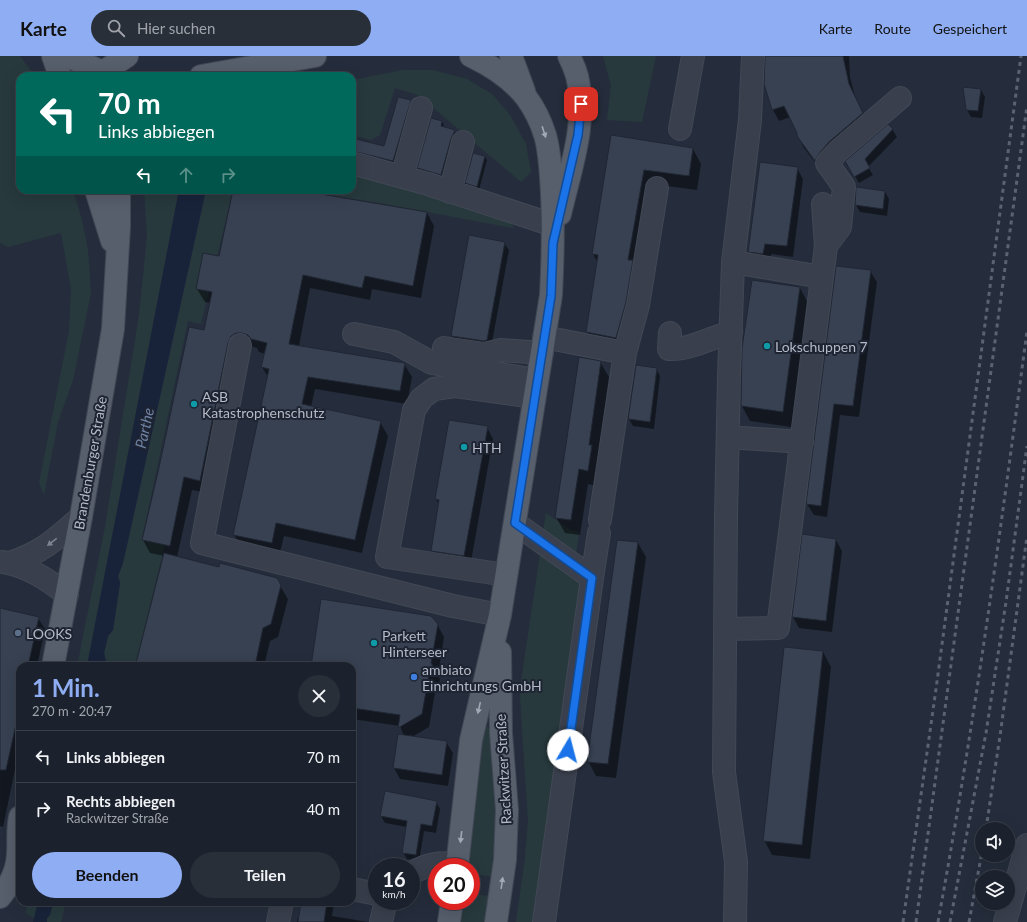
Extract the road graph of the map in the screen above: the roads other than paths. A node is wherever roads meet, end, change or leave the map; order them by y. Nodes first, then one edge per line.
1 (52, 56) edge
2 (68, 56) edge
3 (127, 56) edge
4 (315, 56) edge
5 (470, 56) edge
6 (511, 56) edge
7 (693, 56) edge
8 (753, 56) edge
9 (574, 62) edge
10 (103, 71) edge
11 (58, 72) edge
12 (225, 72) edge
13 (526, 97) junction
14 (900, 98) dead end
15 (421, 108) dead end
16 (680, 129) dead end
17 (463, 142) dead end
18 (356, 164) edge
19 (402, 177) junction
20 (657, 188) dead end
21 (450, 192) junction
22 (97, 194) edge
23 (119, 194) edge
24 (823, 204) dead end
25 (553, 234) junction
26 (826, 246) junction
27 (116, 258) junction
28 (733, 262) junction
29 (822, 277) junction
30 (731, 332) junction
31 (670, 333) dead end
32 (354, 334) dead end
33 (240, 345) dead end
34 (543, 345) junction
35 (444, 348) dead end
36 (625, 353) junction
37 (536, 389) junction
38 (728, 437) junction
39 (802, 442) junction
40 (81, 516) junction
41 (515, 523) junction
42 (5, 562) edge
43 (506, 575) junction
44 (592, 578) junction
45 (67, 595) junction
46 (500, 616) junction
47 (726, 629) junction
48 (53, 662) edge
49 (16, 828) edge
50 (1027, 845) edge
51 (0, 856) edge
52 (458, 858) edge
53 (16, 863) edge
54 (356, 890) edge
55 (368, 892) edge
56 (0, 897) edge
57 (281, 906) edge
58 (384, 910) edge
59 (451, 910) edge
60 (278, 922) edge
61 (381, 922) edge
62 (449, 922) edge
63 (496, 922) edge
64 (544, 922) edge
65 (735, 922) edge
66 (1005, 922) edge

1 - 11 main road
2 - 10 main road
3 - 10 main road
4 - 12 main road
5 - 13 main road, Rackwitzer Straße
6 - 13 main road
7 - 16 lane
8 - 28 lane
9 - 25 main road, Rackwitzer Straße
13 -> 25 main road, Rackwitzer Straße
14 - 26 lane
15 - 19 lane
17 - 21 lane
18 - 19 lane
19 - 21 lane
20 - 36 lane
21 - 25 lane
22 - 27 main road, Brandenburger Straße
23 - 27 main road, Brandenburger Straße
24 - 26 lane
25 - 34 main road, Rackwitzer Straße
26 - 29 lane
27 - 40 main road, Brandenburger Straße
28 - 29 lane
28 - 30 lane
29 - 39 lane
30 - 31 lane
30 - 38 lane
32 - 37 lane
33 - 46 lane
34 - 35 lane
34 - 36 lane
34 - 37 main road, Rackwitzer Straße
36 - 44 lane
37 - 41 main road, Rackwitzer Straße
37 - 43 lane
38 - 39 lane
38 - 47 lane
39 - 47 lane
40 -> 42 lane
40 - 45 main road, Brandenburger Straße
41 - 43 main road, Rackwitzer Straße
41 - 44 lane
42 - 45 lane
43 - 46 main road, Rackwitzer Straße
44 - 64 lane
45 - 48 main road, Brandenburger Straße
46 -> 52 main road, Rackwitzer Straße
63 -> 46 main road, Rackwitzer Straße
47 - 65 lane
49 - 51 main road
50 - 66 lane
53 - 56 main road
54 - 55 lane
57 - 60 lane
58 - 61 lane
59 - 62 main road

